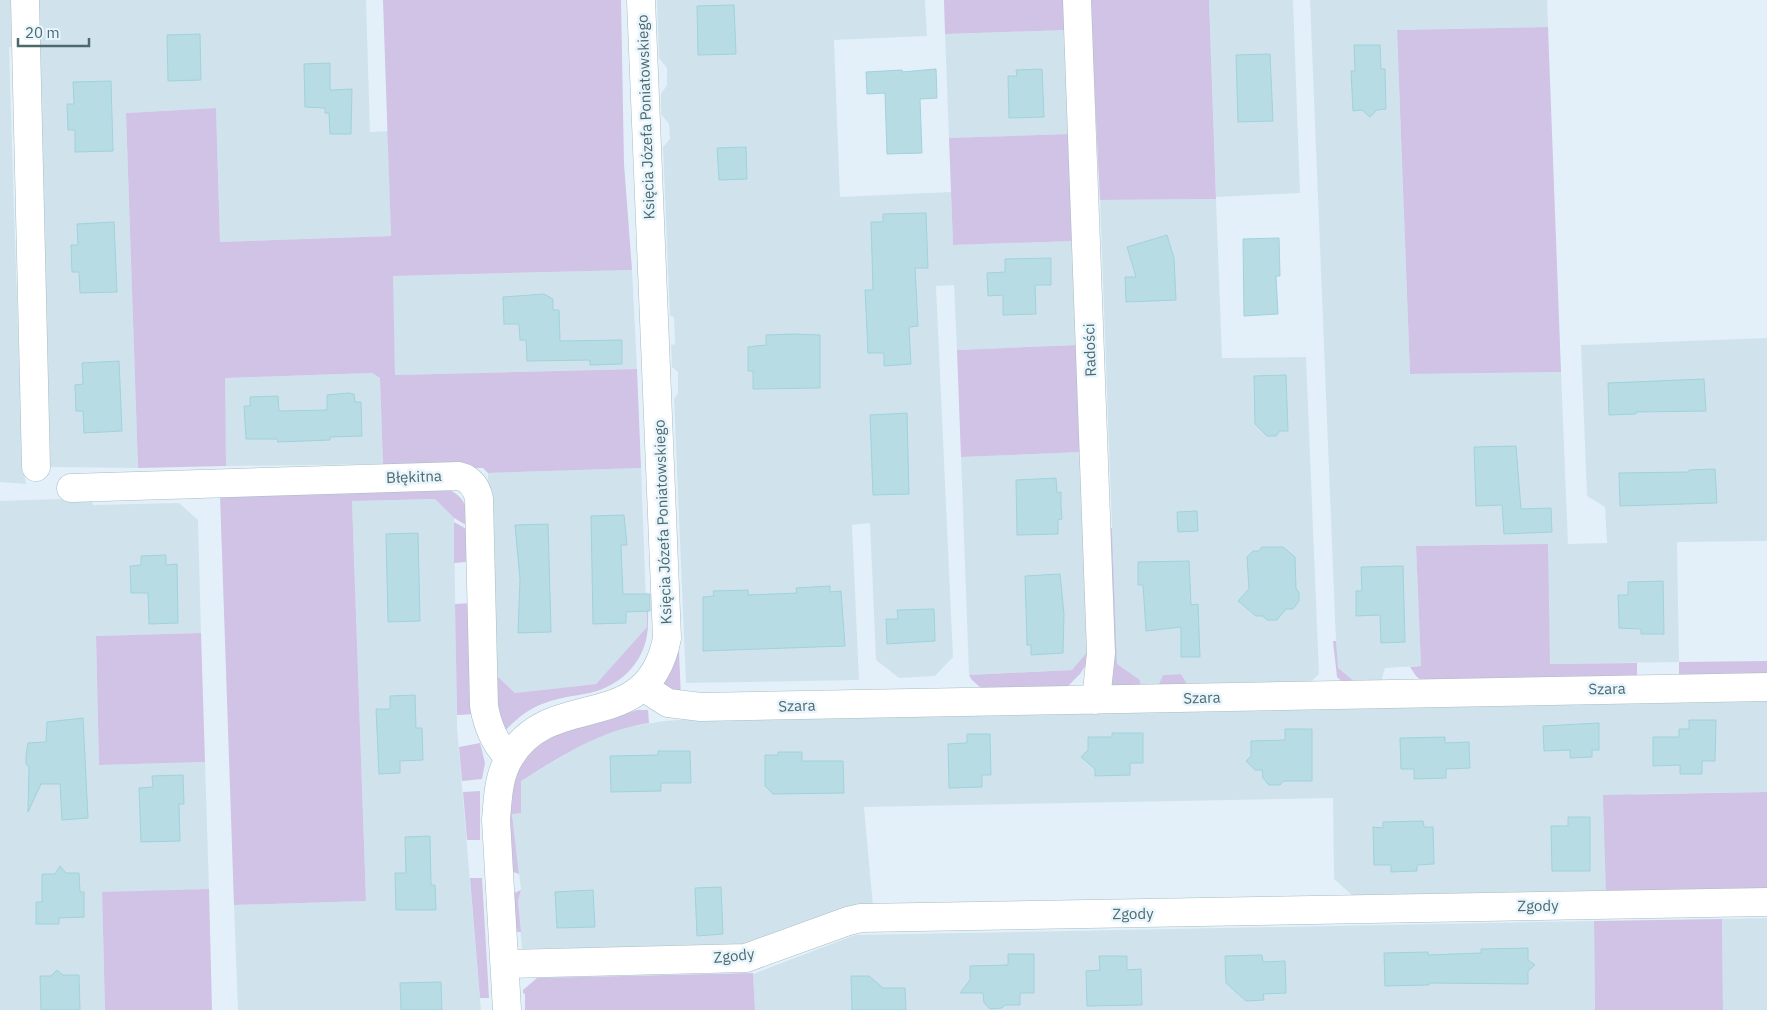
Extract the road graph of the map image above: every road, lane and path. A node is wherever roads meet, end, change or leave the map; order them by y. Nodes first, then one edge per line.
1 (25, 0) edge
2 (641, 0) edge
3 (1077, 0) edge
4 (36, 467) dead end
5 (71, 488) dead end
6 (642, 687) junction
7 (1767, 687) edge
8 (1096, 700) junction
9 (509, 757) junction
10 (1767, 902) edge
11 (506, 964) junction
12 (507, 1010) edge

1 - 4 street
2 - 6 street, Księcia Józefa Poniatowskiego
3 - 8 street, Radości
5 - 9 street, Błękitna
6 - 8 street, Szara
6 - 9 street, Księcia Józefa Poniatowskiego
7 - 8 street, Szara
9 - 11 street, Księcia Józefa Poniatowskiego
10 - 11 street, Zgody
11 - 12 street, Księcia Józefa Poniatowskiego

